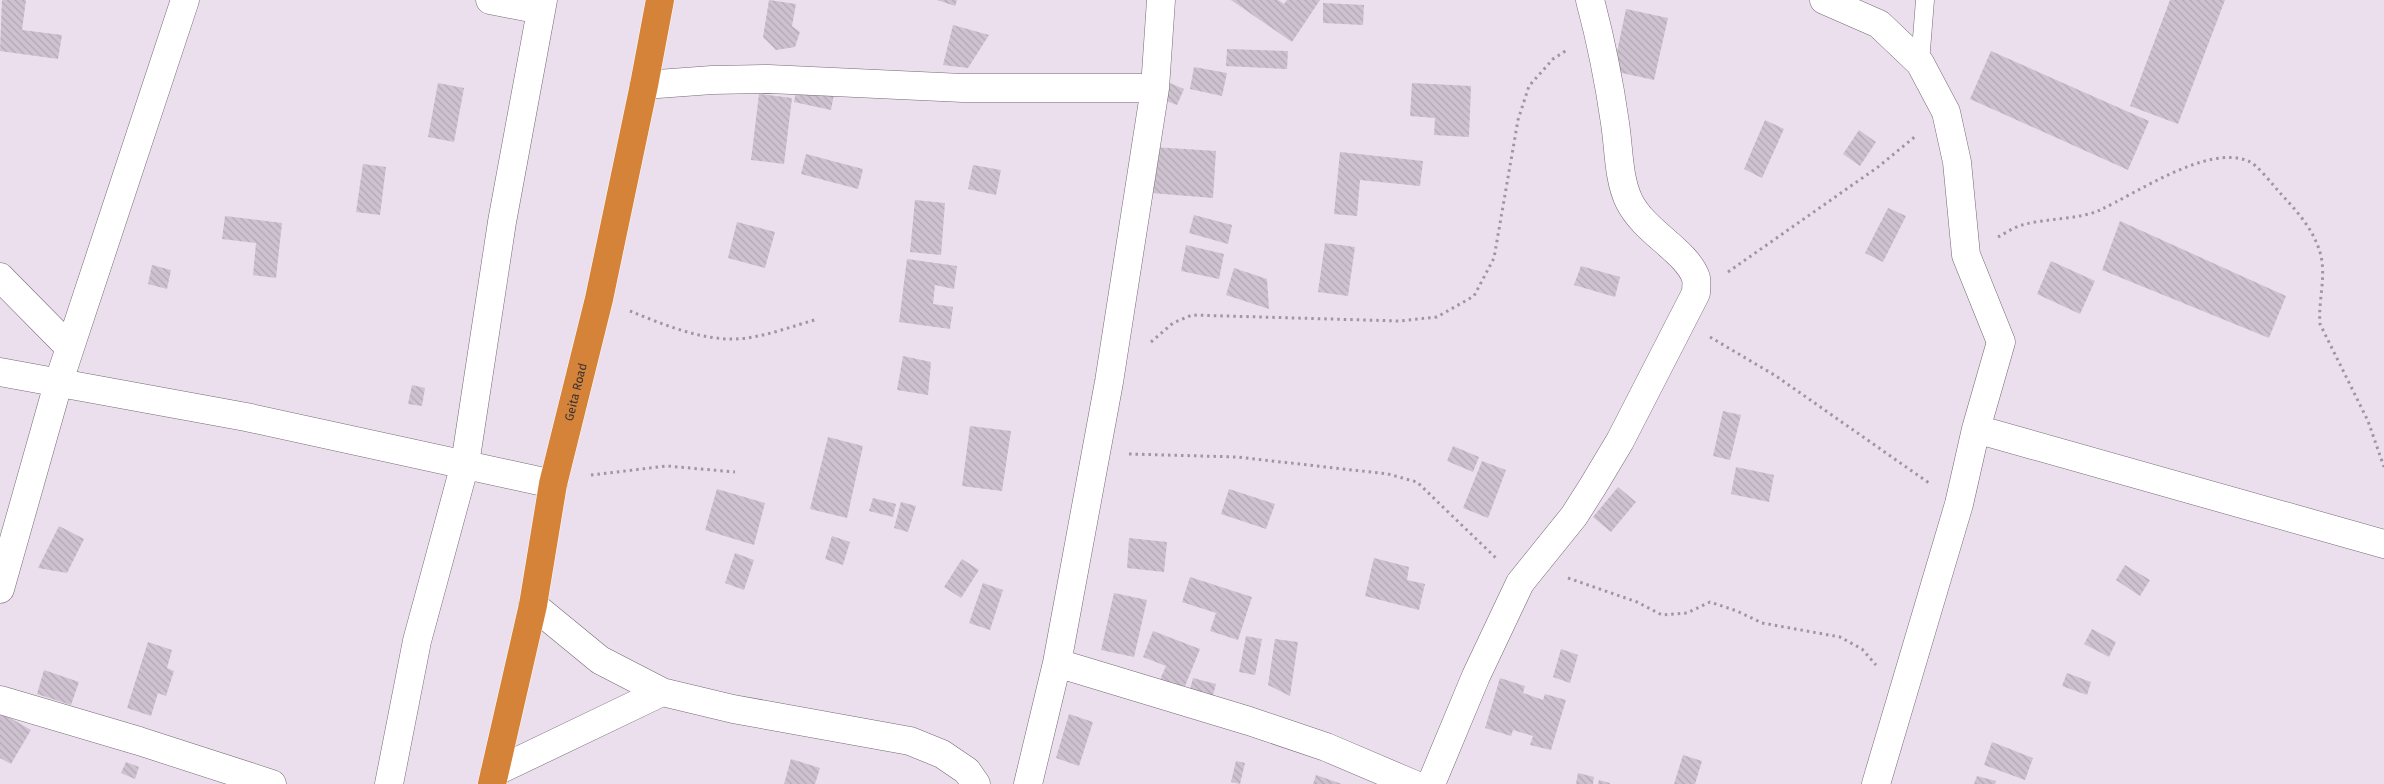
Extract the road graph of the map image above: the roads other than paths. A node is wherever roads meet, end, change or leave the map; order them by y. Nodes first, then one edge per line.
1 (185, 0) edge
2 (490, 0) edge
3 (660, 0) edge
4 (1161, 0) edge
5 (1590, 0) edge
6 (1824, 0) edge
7 (1925, 0) edge
8 (542, 5) edge
9 (1920, 63) junction
10 (644, 86) junction
11 (1155, 88) junction
12 (0, 277) edge
13 (70, 348) junction
14 (0, 372) edge
15 (58, 384) junction
16 (1976, 429) junction
17 (465, 464) junction
18 (553, 484) junction
19 (2384, 544) edge
20 (0, 590) edge
21 (533, 605) junction
22 (1057, 663) junction
23 (662, 692) junction
24 (0, 700) edge
25 (493, 778) edge
26 (272, 784) edge
27 (389, 784) edge
28 (976, 784) edge
29 (1028, 784) edge
30 (1413, 784) edge
31 (1431, 784) edge
32 (1876, 784) edge

1 - 13 street
2 - 8 street
3 - 10 highway, Geita Road
4 - 11 street
5 - 31 street
6 - 9 street
7 - 9 lane
8 - 17 street
9 - 16 street
10 - 11 street
10 - 18 highway, Geita Road
11 - 22 street
12 - 13 street
13 - 15 street
14 - 15 street
15 - 17 street
15 - 20 street
16 - 19 street
16 - 32 street
17 - 18 street
17 - 27 street
18 - 21 highway, Geita Road
21 - 23 street
21 - 25 highway, Geita Road
22 - 29 street
22 - 30 street
23 - 25 street
23 - 28 street
24 - 26 street

